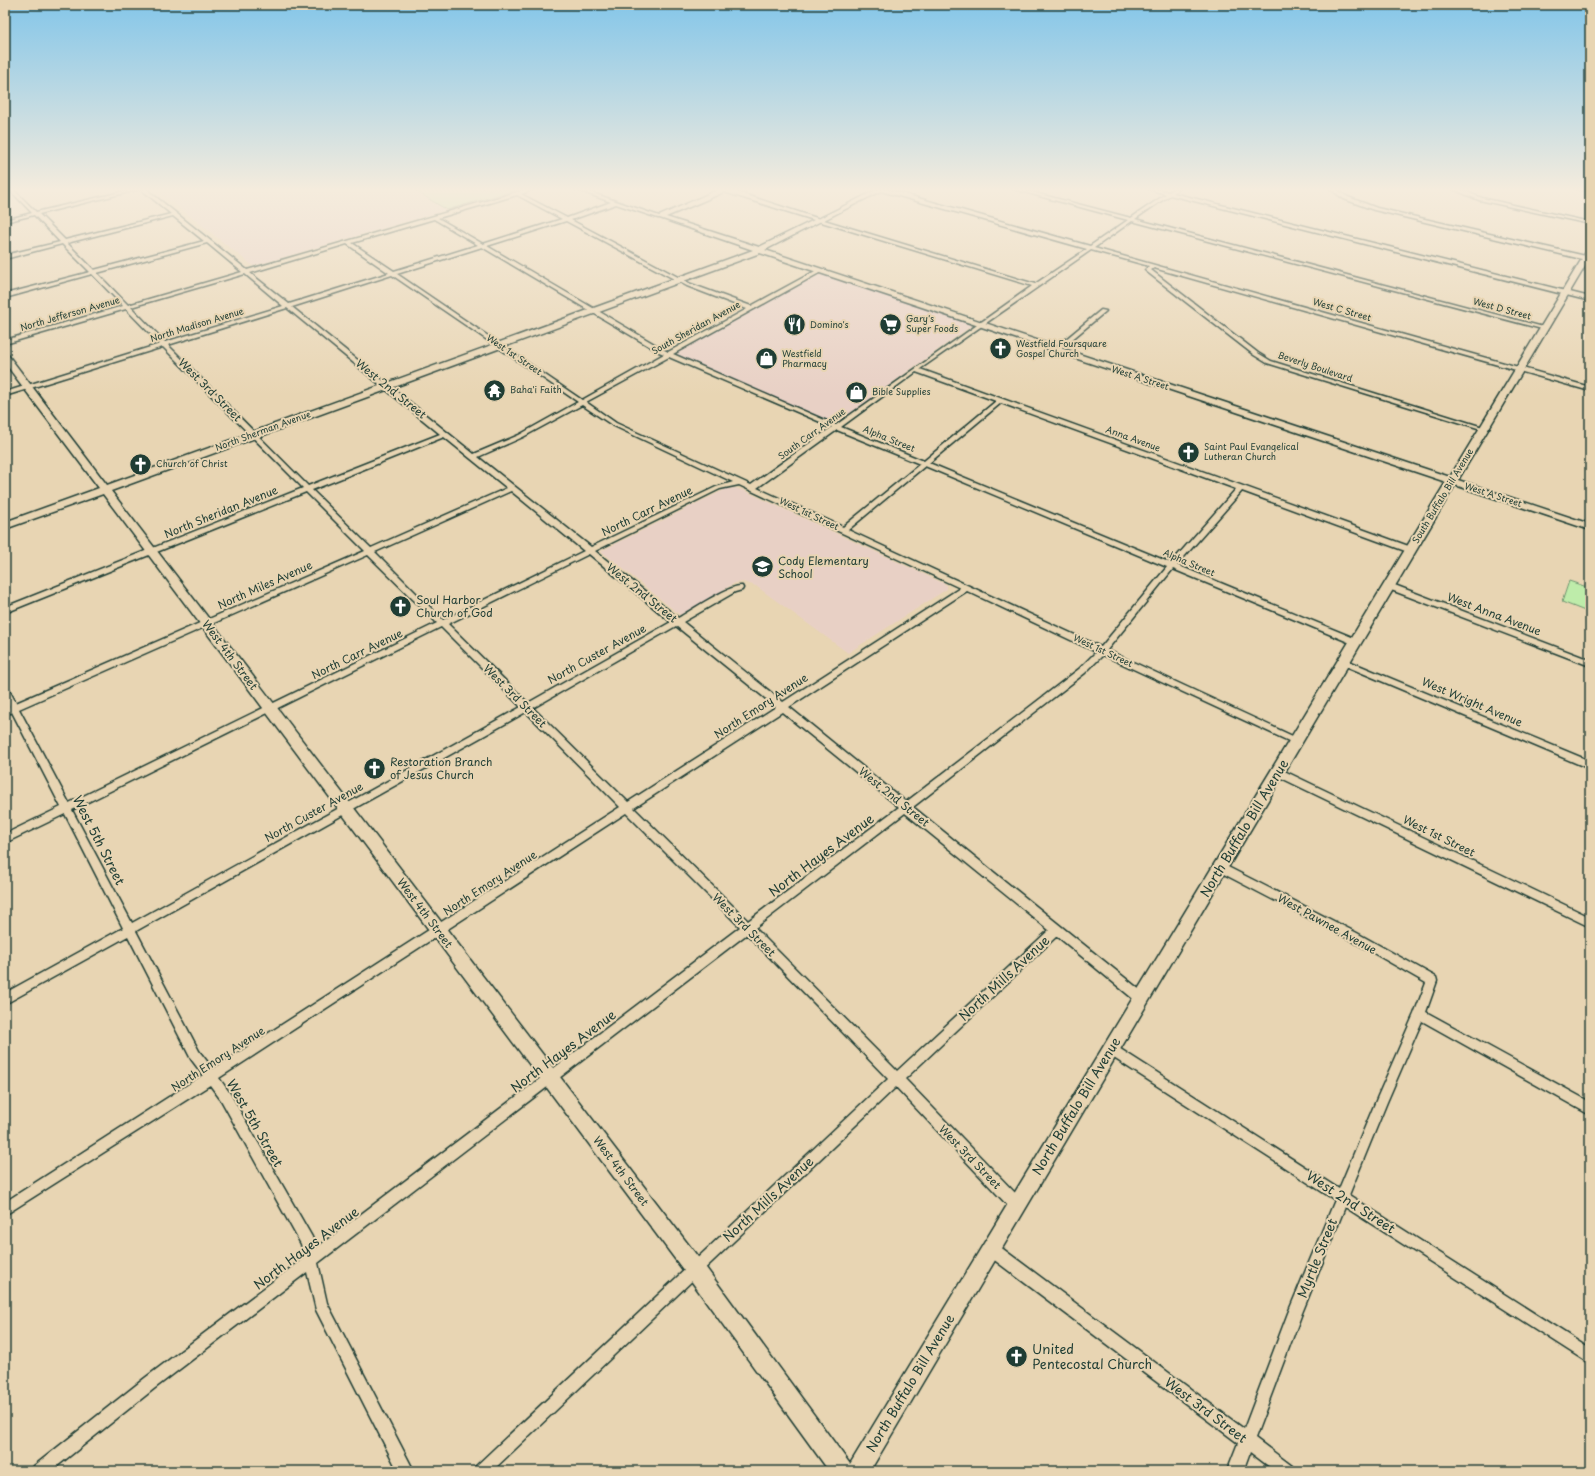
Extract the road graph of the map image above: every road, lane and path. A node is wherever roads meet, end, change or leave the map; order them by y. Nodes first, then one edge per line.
1 (80, 258) edge
2 (146, 258) edge
3 (230, 258) edge
4 (294, 258) edge
5 (370, 258) edge
6 (444, 258) edge
7 (502, 258) edge
8 (638, 258) edge
9 (738, 258) edge
10 (783, 258) edge
11 (944, 258) edge
12 (1076, 258) edge
13 (1125, 258) edge
14 (1276, 258) edge
15 (1427, 258) edge
16 (1588, 258) edge
17 (1153, 266) junction
18 (819, 270) junction
19 (94, 272) junction
20 (247, 272) junction
21 (393, 274) junction
22 (680, 280) junction
23 (1036, 286) junction
24 (1565, 292) junction
25 (5, 296) edge
26 (1590, 299) edge
27 (128, 306) junction
28 (289, 306) junction
29 (750, 308) junction
30 (593, 311) junction
31 (1103, 311) dead end
32 (980, 325) junction
33 (1544, 328) junction
34 (5, 342) edge
35 (165, 344) junction
36 (500, 345) junction
37 (1056, 350) junction
38 (668, 354) junction
39 (5, 357) edge
40 (916, 370) junction
41 (1518, 370) junction
42 (386, 386) junction
43 (28, 387) junction
44 (1590, 389) edge
45 (5, 394) edge
46 (1001, 400) junction
47 (582, 402) junction
48 (836, 427) junction
49 (1483, 428) junction
50 (445, 434) junction
51 (254, 435) junction
52 (473, 457) junction
53 (925, 464) junction
54 (1452, 481) junction
55 (740, 482) junction
56 (753, 487) junction
57 (512, 488) junction
58 (1241, 488) junction
59 (105, 489) junction
60 (308, 490) junction
61 (5, 526) edge
62 (1590, 527) edge
63 (844, 530) junction
64 (1411, 550) junction
65 (370, 551) junction
66 (590, 551) junction
67 (152, 552) junction
68 (1172, 566) junction
69 (1389, 586) junction
70 (739, 588) dead end
71 (966, 588) junction
72 (5, 610) edge
73 (678, 622) junction
74 (206, 624) junction
75 (443, 624) junction
76 (1356, 642) junction
77 (1102, 650) junction
78 (1344, 662) junction
79 (1590, 663) edge
80 (5, 690) edge
81 (527, 707) junction
82 (782, 707) junction
83 (270, 709) junction
84 (10, 710) edge
85 (1296, 741) junction
86 (1590, 765) edge
87 (1278, 772) junction
88 (906, 807) junction
89 (68, 808) junction
90 (346, 808) junction
91 (627, 808) junction
92 (5, 839) edge
93 (1220, 867) junction
94 (1590, 922) edge
95 (748, 928) junction
96 (130, 929) junction
97 (1057, 929) junction
98 (438, 930) junction
99 (1432, 981) joint
100 (1141, 998) junction
101 (5, 1000) edge
102 (1420, 1014) junction
103 (1110, 1049) junction
104 (211, 1077) junction
105 (551, 1079) junction
106 (897, 1079) junction
107 (1590, 1109) edge
108 (1342, 1197) junction
109 (1017, 1205) junction
110 (5, 1209) edge
111 (990, 1248) junction
112 (311, 1261) junction
113 (694, 1268) junction
114 (1590, 1357) edge
115 (1247, 1440) junction
116 (39, 1471) edge
117 (406, 1471) edge
118 (481, 1471) edge
119 (842, 1471) edge
120 (858, 1471) edge
121 (1235, 1471) edge
122 (1287, 1471) edge

1 - 19 street, West 3rd Street
2 - 19 street
3 - 20 street, West 2nd Street
4 - 20 street, North Jefferson Avenue
5 - 21 street, West 1st Street
6 - 21 street, North Madison Avenue
7 - 30 street, Alpha Street
8 - 22 street
9 - 22 main road, North Sherman Avenue
10 - 18 main road, West A Street
11 - 23 street
12 - 23 street, South Carr Avenue
13 - 17 street, West C Street
14 - 33 street, West D Street
15 - 24 street
16 - 24 main road, South Buffalo Bill Avenue
17 - 41 street, West C Street
17 - 49 street, Beverly Boulevard
18 - 29 street, South Sheridan Avenue
18 - 32 main road, West A Street
19 - 25 street
19 - 27 street, West 3rd Street
20 - 27 street, North Jefferson Avenue
20 - 28 street, West 2nd Street
21 - 28 street, North Madison Avenue
21 - 36 street, West 1st Street
22 - 29 street
22 - 30 main road, North Sherman Avenue
23 - 32 street, South Carr Avenue
24 - 26 street
24 - 33 main road, South Buffalo Bill Avenue
27 - 34 street, North Jefferson Avenue
27 - 35 street, West 3rd Street
28 - 35 street, North Madison Avenue
28 - 42 street, West 2nd Street
29 - 38 street, South Sheridan Avenue
30 - 36 main road, North Sherman Avenue
30 - 38 street, Alpha Street
31 - 37 street
32 - 37 main road, West A Street
32 - 40 street, South Carr Avenue
33 - 41 main road, South Buffalo Bill Avenue
35 - 43 street, North Madison Avenue
35 - 51 street, West 3rd Street
36 - 42 main road, North Sherman Avenue
36 - 47 street, West 1st Street
37 - 54 main road, West A Street
38 - 47 street, South Sheridan Avenue
38 - 48 street, Alpha Street
39 - 43 main road, West 4th Street
40 - 46 street, Anna Avenue
40 - 48 street, South Carr Avenue
41 - 44 street, West C Street
41 - 49 main road, South Buffalo Bill Avenue
42 - 50 street, West 2nd Street
42 - 51 main road, North Sherman Avenue
43 - 45 street, North Madison Avenue
43 - 59 main road, West 4th Street
46 - 53 street
46 - 58 street, Anna Avenue
47 - 52 street
47 - 55 street, West 1st Street
48 - 53 street, Alpha Street
48 - 56 street, South Carr Avenue
49 - 54 main road, South Buffalo Bill Avenue
50 - 52 street, West 2nd Street
50 - 60 street, North Sheridan Avenue
51 - 59 main road, North Sherman Avenue
51 - 60 street, West 3rd Street
52 - 57 street, West 2nd Street
53 - 63 street
53 - 68 street, Alpha Street
54 - 62 main road, West A Street
54 - 64 main road, South Buffalo Bill Avenue
55 - 56 street, West 1st Street
55 - 66 street, North Carr Avenue
56 - 63 street, West 1st Street
57 - 65 street, North Miles Avenue
57 - 66 street, West 2nd Street
58 - 64 street, Anna Avenue
58 - 68 street, North Hayes Avenue
59 - 61 main road, North Sherman Avenue
59 - 67 main road, West 4th Street
60 - 65 street, West 3rd Street
60 - 67 street, North Sheridan Avenue
63 - 71 street, West 1st Street
64 - 69 main road, South Buffalo Bill Avenue
65 - 74 street, North Miles Avenue
65 - 75 street, West 3rd Street
66 - 73 street, West 2nd Street
66 - 75 street, North Carr Avenue
67 - 72 street, North Sheridan Avenue
67 - 74 main road, West 4th Street
68 - 76 street, Alpha Street
68 - 77 street, North Hayes Avenue
69 - 76 main road, South Buffalo Bill Avenue
69 - 79 street, West Anna Avenue
70 - 73 street, North Custer Avenue
71 - 77 street, West 1st Street
71 - 82 street, North Emory Avenue
73 - 81 street, North Custer Avenue
73 - 82 street, West 2nd Street
74 - 83 main road, West 4th Street
74 - 84 street, North Miles Avenue
75 - 81 street, West 3rd Street
75 - 83 street, North Carr Avenue
76 - 78 main road, South Buffalo Bill Avenue
77 - 85 street, West 1st Street
77 - 88 street, North Hayes Avenue
78 - 85 main road, South Buffalo Bill Avenue
78 - 86 street, West Wright Avenue
80 - 84 street, West 5th Street
81 - 90 street, North Custer Avenue
81 - 91 street, West 3rd Street
82 - 88 street, West 2nd Street
82 - 91 street, North Emory Avenue
83 - 89 street, North Carr Avenue
83 - 90 main road, West 4th Street
84 - 89 street, West 5th Street
85 - 87 main road, North Buffalo Bill Avenue
87 - 93 main road, North Buffalo Bill Avenue
87 - 94 street, West 1st Street
88 - 95 street, North Hayes Avenue
88 - 97 street, West 2nd Street
89 - 92 street, North Carr Avenue
89 - 96 street, West 5th Street
90 - 96 street, North Custer Avenue
90 - 98 main road, West 4th Street
91 - 95 street, West 3rd Street
91 - 98 street, North Emory Avenue
93 - 99 street, West Pawnee Avenue
93 - 100 main road, North Buffalo Bill Avenue
95 - 105 street, North Hayes Avenue
95 - 106 street, West 3rd Street
96 - 101 street, North Custer Avenue
96 - 104 street, West 5th Street
97 - 100 street, West 2nd Street
97 - 106 street, North Mills Avenue
98 - 104 street, North Emory Avenue
98 - 105 main road, West 4th Street
99 - 102 street, Myrtle Street
100 - 103 main road, North Buffalo Bill Avenue
102 - 107 street
102 - 108 street, Myrtle Street
103 - 108 street, West 2nd Street
103 - 109 main road, North Buffalo Bill Avenue
104 - 110 street, North Emory Avenue
104 - 112 street, West 5th Street
105 - 112 street, North Hayes Avenue
105 - 113 main road, West 4th Street
106 - 109 street, West 3rd Street
106 - 113 street, North Mills Avenue
108 - 114 street, West 2nd Street
108 - 115 street, Myrtle Street
109 - 111 main road, North Buffalo Bill Avenue
111 - 115 street, West 3rd Street
111 - 120 main road, North Buffalo Bill Avenue
112 - 116 street, North Hayes Avenue
112 - 117 street, West 5th Street
113 - 118 street, North Mills Avenue
113 - 119 main road, West 4th Street
115 - 121 street, Myrtle Street
115 - 122 street, West 3rd Street

